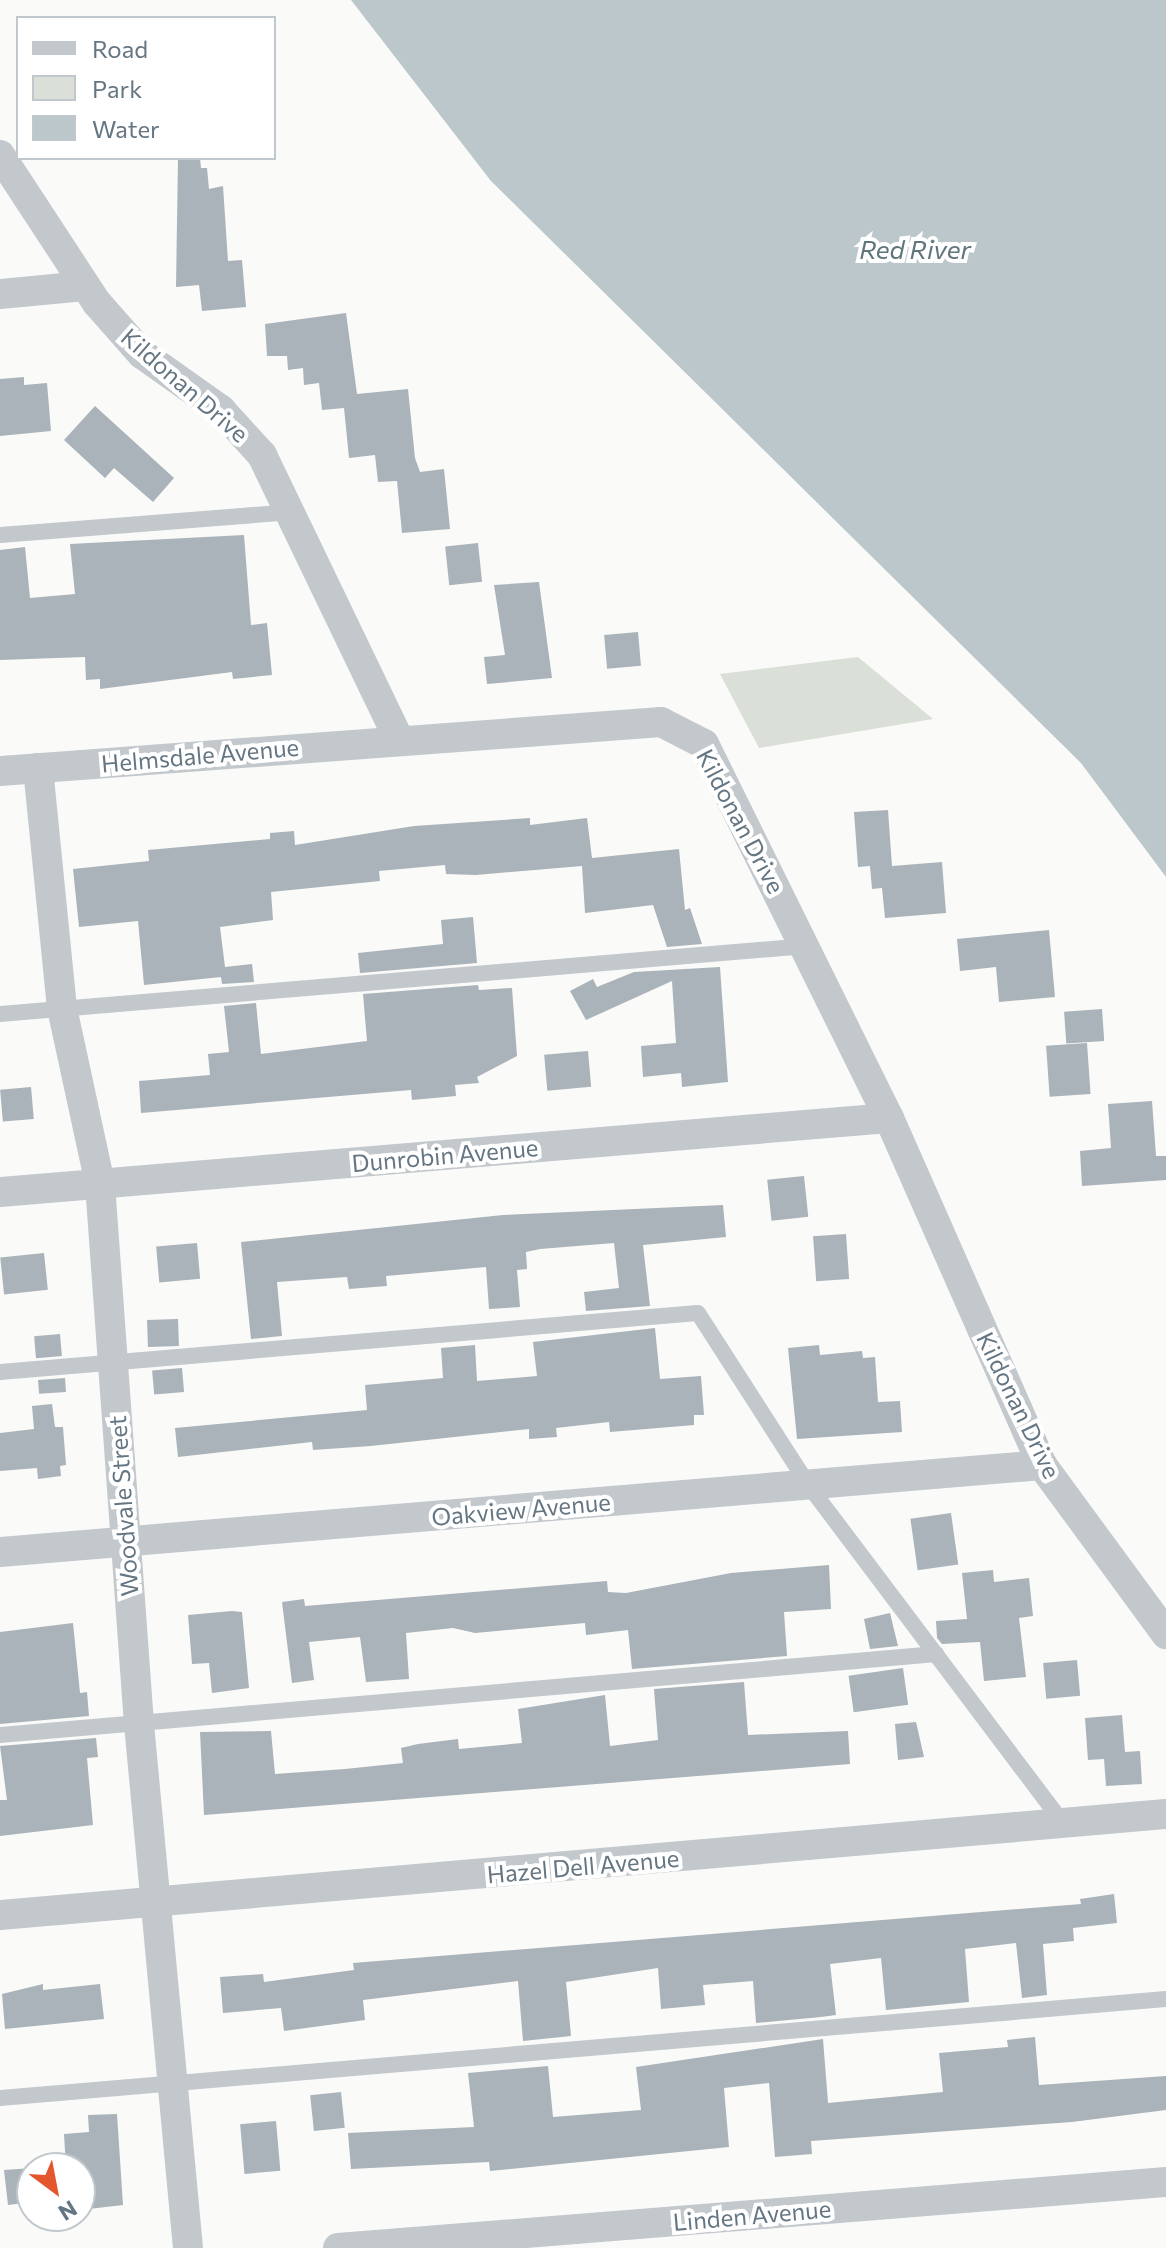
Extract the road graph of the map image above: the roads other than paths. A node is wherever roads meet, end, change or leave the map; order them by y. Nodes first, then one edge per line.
1 (0, 155) edge
2 (85, 286) junction
3 (0, 294) edge
4 (294, 512) junction
5 (0, 535) edge
6 (399, 740) junction
7 (38, 768) junction
8 (0, 771) edge
9 (807, 946) junction
10 (62, 1008) junction
11 (0, 1014) edge
12 (889, 1118) junction
13 (100, 1184) junction
14 (0, 1192) edge
15 (113, 1362) junction
16 (0, 1372) edge
17 (1042, 1465) junction
18 (809, 1486) junction
19 (127, 1541) junction
20 (0, 1552) edge
21 (1166, 1634) edge
22 (937, 1654) junction
23 (139, 1724) junction
24 (0, 1735) edge
25 (1166, 1814) edge
26 (1065, 1825) junction
27 (156, 1902) junction
28 (0, 1915) edge
29 (1166, 1999) edge
30 (174, 2084) junction
31 (0, 2098) edge
32 (1166, 2182) edge
33 (188, 2248) edge
34 (338, 2248) edge

1 - 2 street, Kildonan Drive
2 - 3 street
2 - 4 street, Kildonan Drive
4 - 5 lane
4 - 6 street, Kildonan Drive
6 - 7 street, Helmsdale Avenue
6 - 9 street, Kildonan Drive
7 - 8 street, Helmsdale Avenue
7 - 10 street, Woodvale Street
9 - 10 lane
9 - 12 street, Kildonan Drive
10 - 11 lane
10 - 13 street, Woodvale Street
12 - 13 street, Dunrobin Avenue
12 - 17 street, Kildonan Drive
13 - 14 street, Dunrobin Avenue
13 - 15 street, Woodvale Street
15 - 16 lane
15 - 18 lane
15 - 19 street, Woodvale Street
17 - 18 street, Oakview Avenue
17 - 21 street, Kildonan Drive
18 - 19 street, Oakview Avenue
18 - 22 lane
19 - 20 street, Oakview Avenue
19 - 23 street, Woodvale Street
22 - 23 lane
22 - 26 lane
23 - 24 lane
23 - 27 street, Woodvale Street
25 - 26 street, Hazel Dell Avenue
26 - 27 street, Hazel Dell Avenue
27 - 28 street, Hazel Dell Avenue
27 - 30 street, Woodvale Street
29 - 30 lane
30 - 31 lane
30 - 33 street, Woodvale Street
32 - 34 street, Linden Avenue

